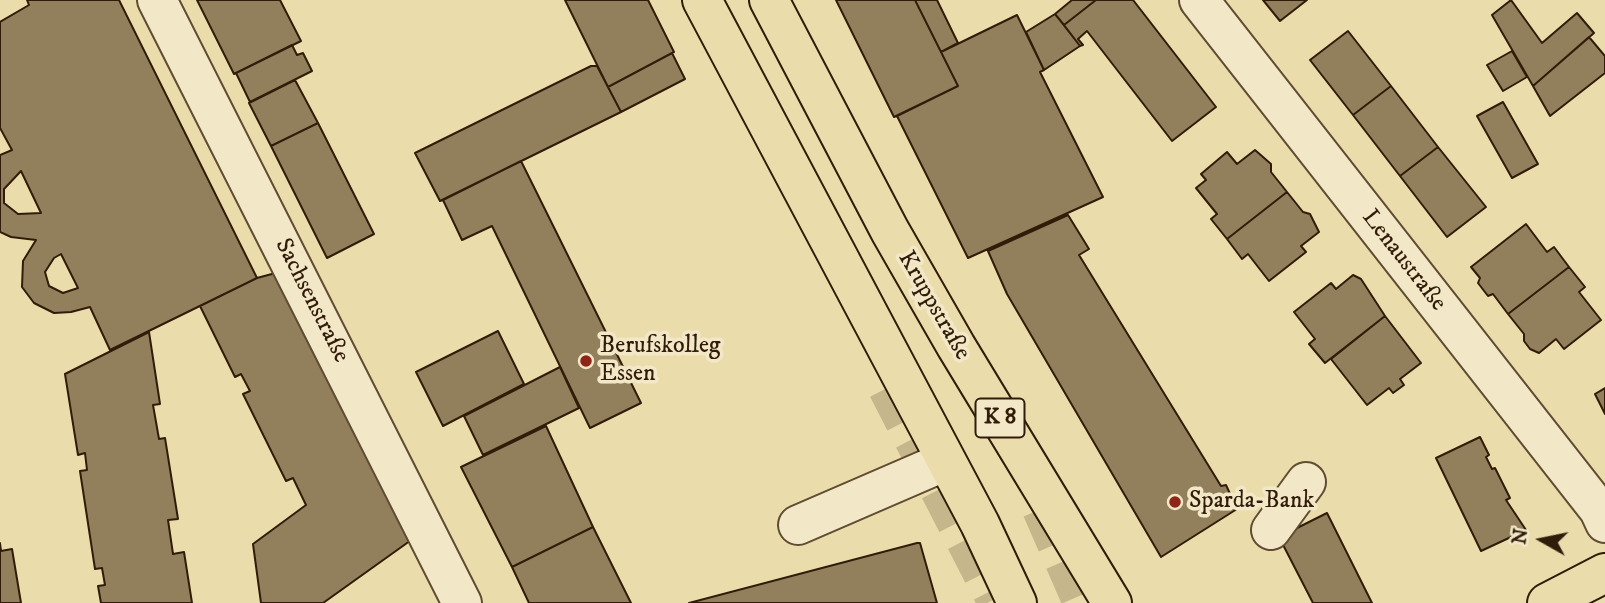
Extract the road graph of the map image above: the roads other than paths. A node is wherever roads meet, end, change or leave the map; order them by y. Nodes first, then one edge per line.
1 (157, 0) edge
2 (702, 0) edge
3 (769, 0) edge
4 (1199, 0) edge
5 (946, 461) junction
6 (1306, 482) dead end
7 (1605, 523) edge
8 (798, 525) dead end
9 (1271, 530) dead end
10 (1605, 573) edge
11 (462, 603) edge
12 (1017, 603) edge
13 (1112, 603) edge
14 (1547, 603) edge

1 - 11 street, Sachsenstraße
2 - 5 main road
3 - 13 main road, Kruppstraße / K 8
4 - 7 street, Lenaustraße
5 - 8 street
5 - 12 main road
6 - 9 street
10 - 14 main road

